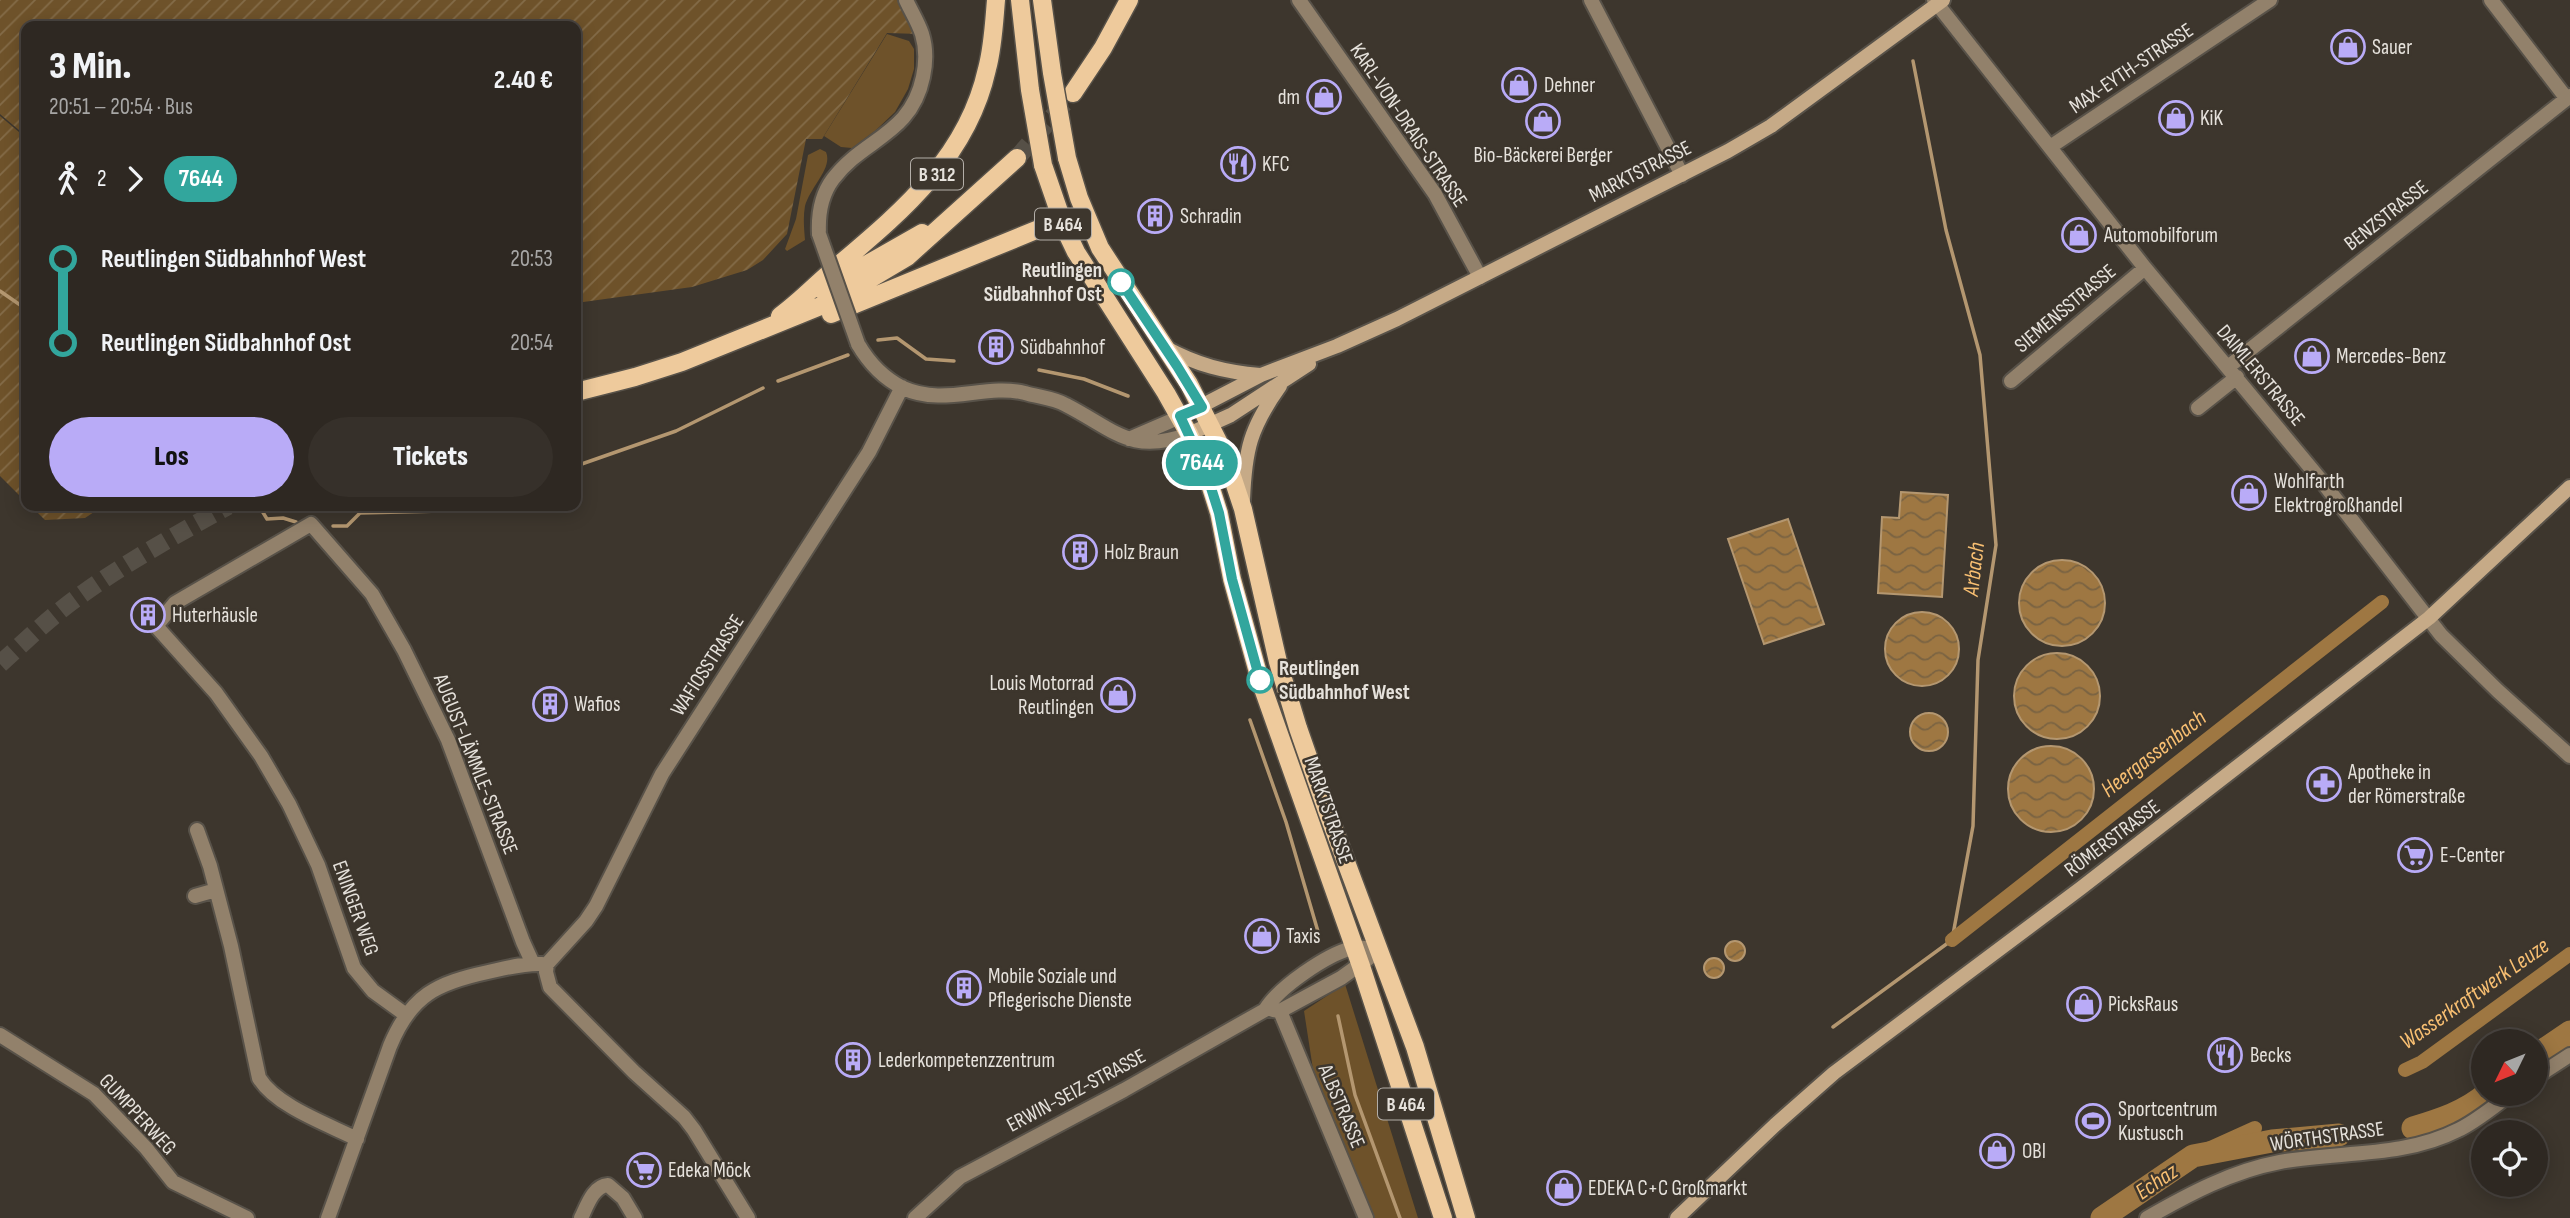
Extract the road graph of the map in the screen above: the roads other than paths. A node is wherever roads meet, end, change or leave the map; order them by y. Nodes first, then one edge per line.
1 (906, 0) edge
2 (996, 0) edge
3 (1020, 0) edge
4 (1042, 0) edge
5 (1129, 0) edge
6 (1299, 0) edge
7 (1591, 0) edge
8 (2270, 0) edge
9 (2491, 0) edge
10 (1938, 1) edge
11 (1073, 93) tunnel mouth
12 (2568, 97) edge
13 (2050, 147) junction
14 (1017, 158) tunnel mouth
15 (1682, 175) junction
16 (951, 217) junction
17 (1065, 229) junction
18 (2145, 268) junction
19 (1479, 277) junction
20 (800, 301) junction
21 (758, 332) junction
22 (1337, 346) junction
23 (1166, 348) junction
24 (2232, 372) junction
25 (1261, 375) junction
26 (1284, 379) junction
27 (2011, 381) dead end
28 (902, 387) junction
29 (581, 391) edge
30 (1202, 407) junction
31 (2197, 408) dead end
32 (1180, 416) junction
33 (1212, 426) junction
34 (1189, 434) junction
35 (1129, 439) junction
36 (2570, 487) edge
37 (1243, 509) junction
38 (2429, 618) junction
39 (156, 626) joint
40 (2570, 756) edge
41 (197, 830) dead end
42 (216, 890) junction
43 (195, 896) dead end
44 (1354, 947) junction
45 (1380, 950) junction
46 (540, 964) junction
47 (1361, 966) junction
48 (1273, 1010) junction
49 (406, 1015) junction
50 (0, 1035) edge
51 (2570, 1055) edge
52 (2548, 1069) edge
53 (2493, 1106) edge
54 (356, 1139) junction
55 (247, 1218) edge
56 (328, 1218) edge
57 (581, 1218) edge
58 (635, 1218) edge
59 (748, 1218) edge
60 (915, 1218) edge
61 (1366, 1218) edge
62 (1443, 1218) edge
63 (1466, 1218) edge
64 (1677, 1218) edge
65 (2147, 1218) edge

1 - 28 street, bridge
2 - 20 main road, B 312
3 - 17 main road, B 464, bridge
4 - 23 main road, B 464, bridge
5 - 11 main road
6 - 19 street, KARL-VON-DRAIS-STRASSE
7 - 15 street
8 - 13 street, MAX-EYTH-STRASSE
9 - 12 street
10 - 13 street, DAIMLERSTRASSE
10 - 15 main road, MARKTSTRASSE
12 - 24 street, BENZSTRASSE
13 - 18 street, DAIMLERSTRASSE
14 - 16 main road, B 312
15 - 19 main road, MARKTSTRASSE
16 - 20 main road, B 312
16 - 21 main road, B 312
17 - 21 main road, B 312
17 - 32 main road, B 464
18 - 24 street, DAIMLERSTRASSE
18 - 27 street, SIEMENSSTRASSE
19 - 22 main road, MARKTSTRASSE
20 - 21 main road, B 312
21 - 29 main road, B 312
22 - 25 main road, MARKTSTRASSE
22 - 26 main road, MARKTSTRASSE
23 - 25 main road
23 - 30 main road, B 464
24 - 31 street, BENZSTRASSE
24 - 38 street, DAIMLERSTRASSE
25 - 30 main road, MARKTSTRASSE
26 - 33 main road, MARKTSTRASSE
26 - 37 main road
28 - 35 street
28 - 46 street, WAFIOSSTRASSE
30 - 32 main road
30 - 33 main road, MARKTSTRASSE / B 464
32 - 34 main road, MARKTSTRASSE / B 464
32 - 35 street
33 - 34 main road
33 - 37 main road, MARKTSTRASSE / B 464
34 - 35 street
34 - 44 main road, MARKTSTRASSE / B 464
36 - 38 main road, RÖMERSTRASSE
37 - 45 main road, MARKTSTRASSE / B 464
38 - 40 street, DAIMLERSTRASSE
38 - 64 main road, RÖMERSTRASSE
39 - 46 street, AUGUST-LÄMMLE-STRASSE
39 - 49 street, ENINGER WEG
41 - 42 street
42 - 43 street
42 - 54 street
44 - 45 street
44 - 47 main road, MARKTSTRASSE / B 464
44 - 48 street, ERWIN-SEIZ-STRASSE
45 - 47 street, ERWIN-SEIZ-STRASSE
45 - 63 main road, MARKTSTRASSE / B 464
46 - 49 street
46 - 59 street, AUGUST-LÄMMLE-STRASSE
47 - 48 street, ERWIN-SEIZ-STRASSE
47 - 62 main road, MARKTSTRASSE / B 464
48 - 60 street, ERWIN-SEIZ-STRASSE
48 - 61 street, ALBSTRASSE
49 - 54 street
50 - 55 street, GUMPPERWEG
51 - 52 street
53 - 65 street, WÖRTHSTRASSE
54 - 56 street
57 - 58 street

